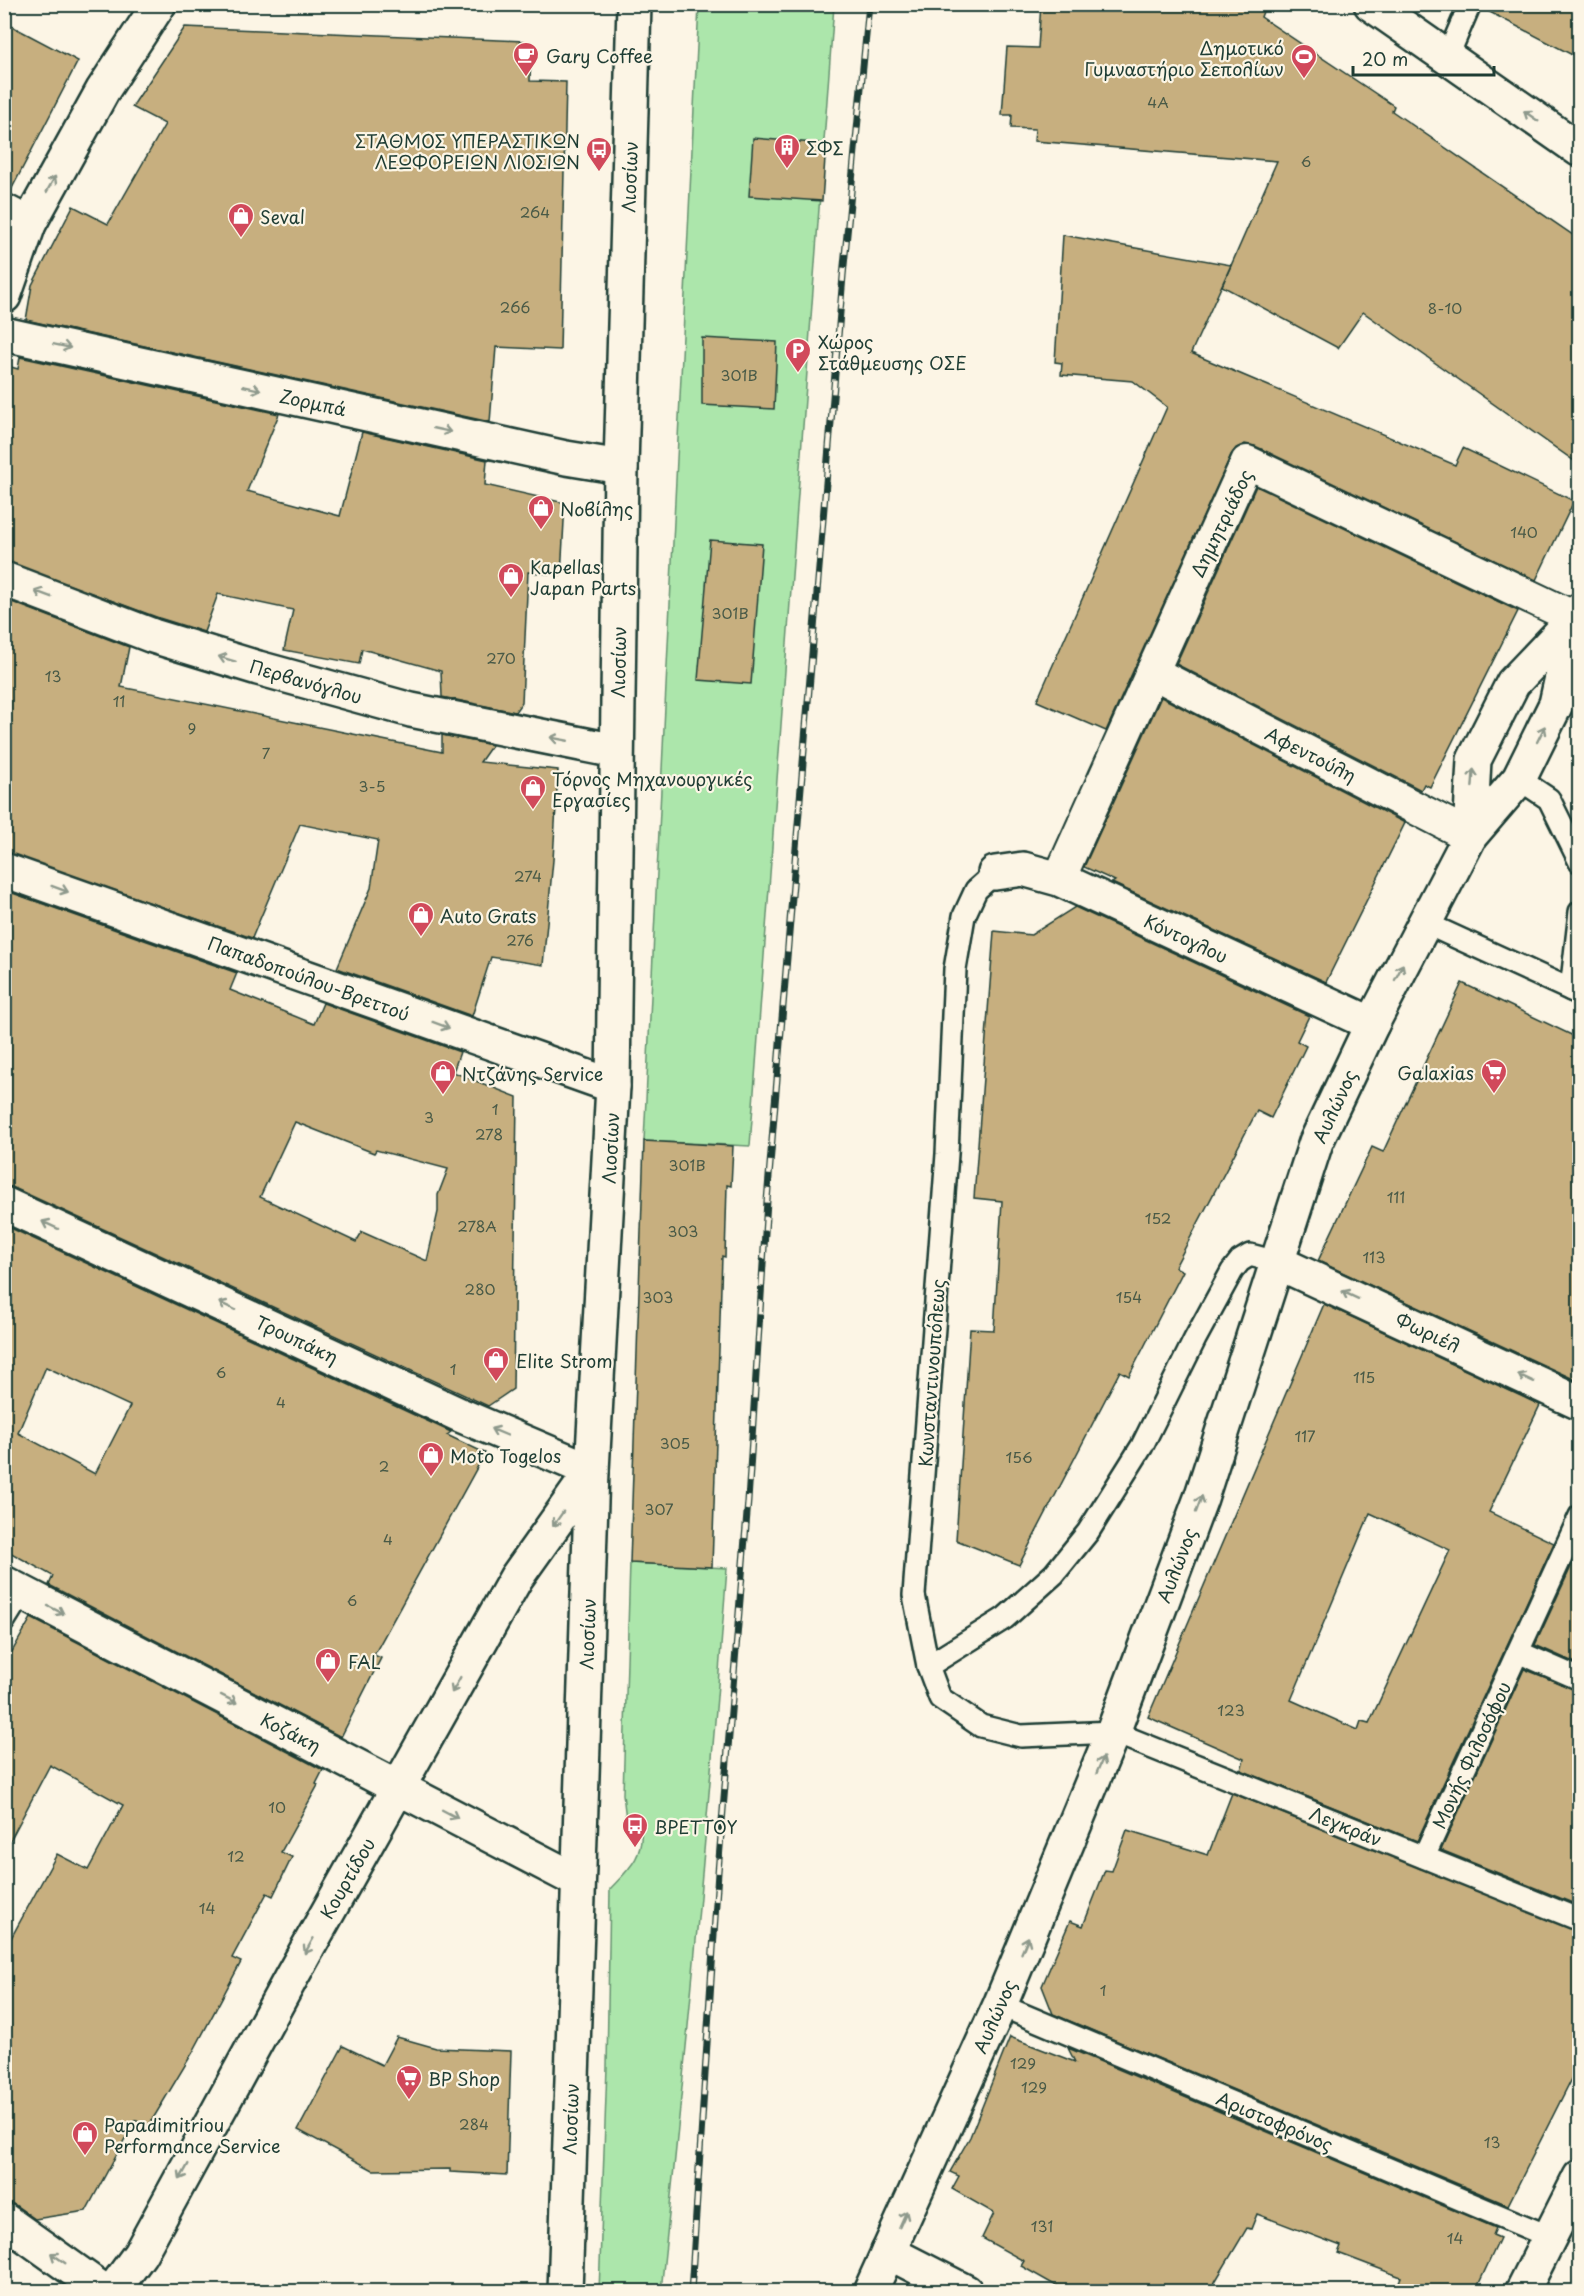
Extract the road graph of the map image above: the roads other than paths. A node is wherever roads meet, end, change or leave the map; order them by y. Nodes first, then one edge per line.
1 (159, 4) edge
2 (634, 4) edge
3 (1371, 4) edge
4 (1470, 4) edge
5 (1447, 58) junction
6 (1580, 150) edge
7 (16, 217) edge
8 (4, 296) edge
9 (4, 334) edge
10 (621, 467) junction
11 (4, 579) edge
12 (1577, 614) edge
13 (1152, 672) junction
14 (616, 751) junction
15 (1519, 779) junction
16 (1470, 836) junction
17 (1580, 862) edge
18 (4, 870) edge
19 (995, 873) joint
20 (1059, 879) junction
21 (1580, 912) edge
22 (1425, 923) junction
23 (1575, 992) edge
24 (1372, 1024) junction
25 (613, 1086) junction
26 (4, 1204) edge
27 (1277, 1262) junction
28 (1580, 1402) edge
29 (592, 1471) junction
30 (1580, 1516) edge
31 (13, 1587) edge
32 (4, 1621) edge
33 (1518, 1652) junction
34 (928, 1666) junction
35 (1580, 1679) edge
36 (1113, 1732) junction
37 (399, 1787) junction
38 (1424, 1857) junction
39 (578, 1881) junction
40 (1580, 1920) edge
41 (999, 2005) junction
42 (1580, 2177) edge
43 (4, 2220) edge
44 (1550, 2237) junction
45 (888, 2252) junction
46 (105, 2292) edge
47 (112, 2292) edge
48 (565, 2292) edge
49 (870, 2292) edge
50 (966, 2292) edge
51 (1522, 2292) edge

7 -> 1 street
2 - 10 street, Λιοσίων
3 - 5 street
4 - 5 lane
6 -> 5 street
7 - 8 street
9 -> 10 street, Ζορμπά
10 - 14 street, Λιοσίων
14 -> 11 street, Περβανόγλου
12 - 13 street, Δημητριάδος
15 -> 12 street, Αυλώνος
16 -> 12 street, Αυλώνος
13 - 16 street, Αφεντούλη
13 - 20 street, Δημητριάδος
14 - 25 street, Λιοσίων
15 - 16 street, Αυλώνος
15 - 17 lane
16 - 22 street, Αυλώνος
18 -> 25 street, Παπαδοπούλου-Βρεττού
19 - 20 street, Κόντογλου
19 - 34 lane, Κωνσταντινουπόλεως
20 - 24 street, Κόντογλου
21 - 23 lane
22 - 23 lane
24 -> 22 street, Αυλώνος
24 - 27 street, Αυλώνος
25 - 29 street, Λιοσίων
29 -> 26 street, Τρουπάκη
28 -> 27 street, Φωριέλ
27 - 34 lane
36 -> 27 street, Αυλώνος
29 -> 37 street, Κουρτίδου
29 - 39 street, Λιοσίων
30 - 33 lane, Μονής Φιλοσόφου
31 - 32 lane
31 -> 37 street, Κοζάκη
33 - 35 lane
33 - 38 lane, Μονής Φιλοσόφου
34 - 36 lane, Κωνσταντινουπόλεως
36 - 38 lane, Λεγκράν
41 -> 36 street, Αυλώνος
37 -> 39 street, Κοζάκη
37 -> 47 street, Κουρτίδου
38 - 40 lane, Λεγκράν
39 - 48 street, Λιοσίων
41 - 44 lane, Αριστοφρόνος
45 -> 41 street, Αυλώνος
42 - 44 street
46 -> 43 street
44 - 51 street
45 - 49 street, Αυλώνος
45 - 50 street

